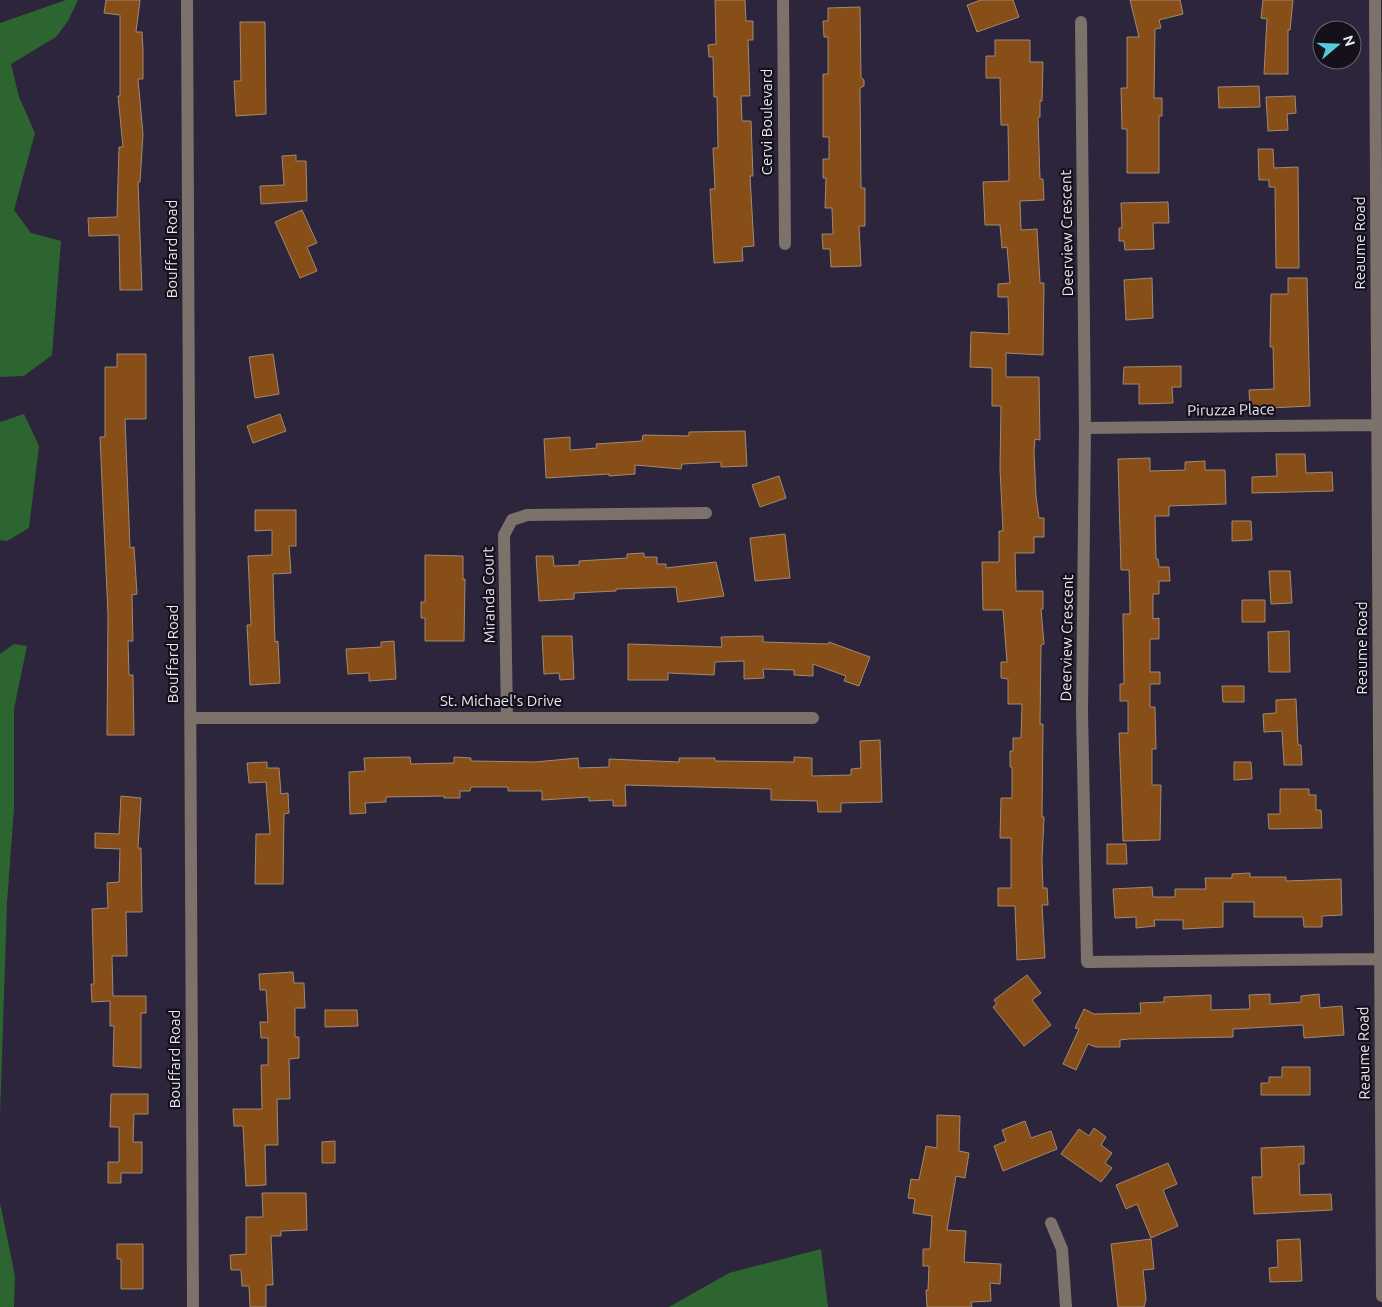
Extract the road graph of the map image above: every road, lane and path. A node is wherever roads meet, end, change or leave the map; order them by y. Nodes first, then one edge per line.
1 (187, 0) edge
2 (782, 0) edge
3 (1376, 0) edge
4 (1080, 22) dead end
5 (785, 244) dead end
6 (1377, 425) junction
7 (1085, 428) junction
8 (706, 513) dead end
9 (507, 717) junction
10 (190, 718) junction
11 (813, 718) dead end
12 (1380, 830) edge
13 (1379, 959) junction
14 (1051, 1222) dead end
15 (1382, 1296) edge
16 (193, 1307) edge
17 (1066, 1307) edge

1 - 10 street, Bouffard Road
2 - 5 street, Cervi Boulevard
3 - 6 street, Reaume Road
4 - 7 street, Deerview Crescent
6 - 7 street, Piruzza Place
6 - 12 street, Reaume Road
7 - 13 street, Deerview Crescent
8 - 9 street, Miranda Court
9 - 10 street, St. Michael's Drive
9 - 11 street, St. Michael's Drive
10 - 16 street, Bouffard Road
12 - 13 street, Reaume Road
13 - 15 street, Reaume Road
14 - 17 street

